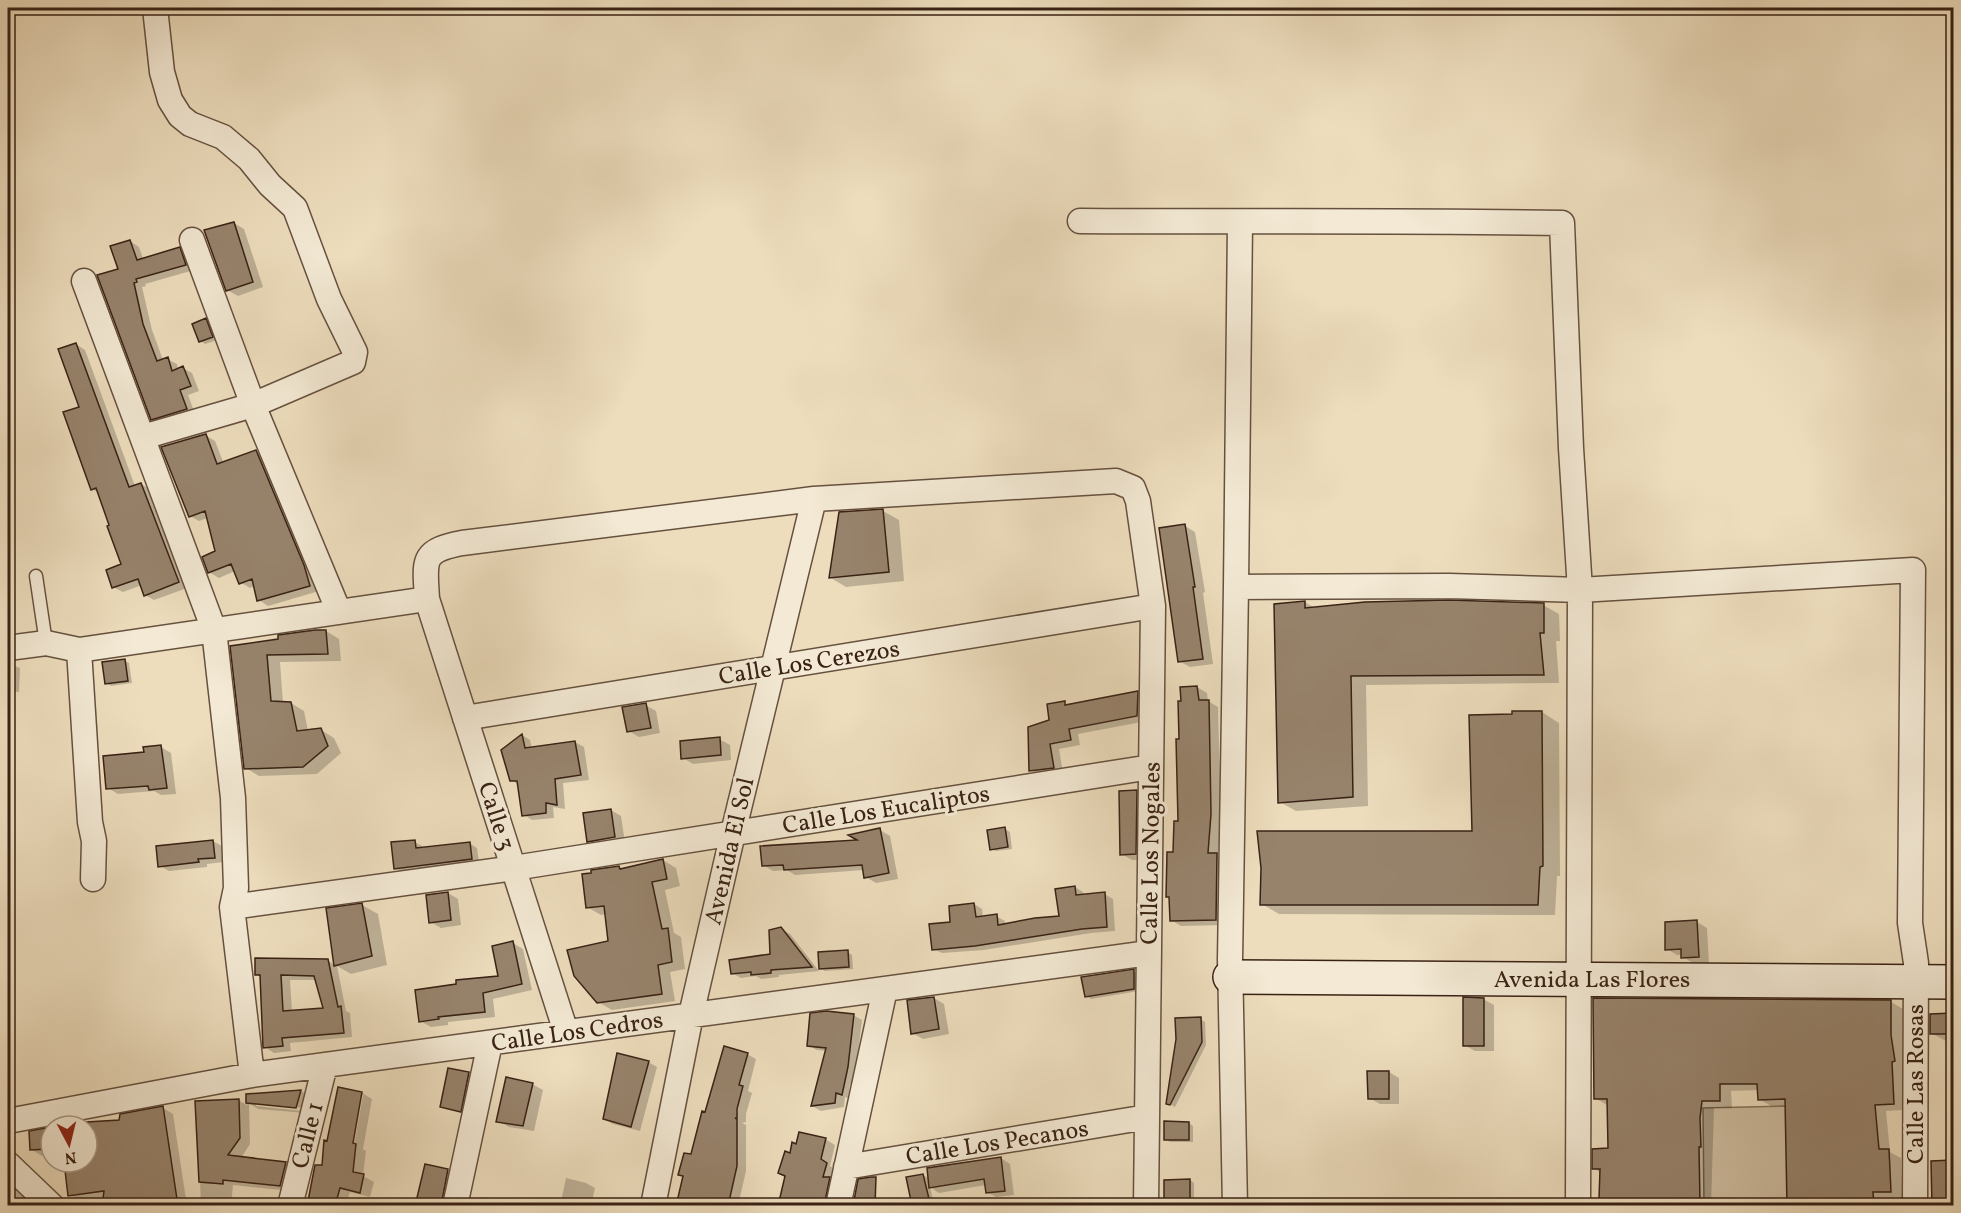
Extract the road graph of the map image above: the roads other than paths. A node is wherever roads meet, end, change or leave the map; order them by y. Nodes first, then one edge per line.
1 (155, 8) edge
2 (1080, 221) dead end
3 (1240, 222) junction
4 (192, 240) dead end
5 (84, 281) dead end
6 (253, 405) junction
7 (143, 437) junction
8 (814, 499) junction
9 (1138, 501) joint
10 (36, 576) dead end
11 (1236, 587) junction
12 (1580, 591) junction
13 (427, 599) junction
14 (1153, 606) junction
15 (339, 612) junction
16 (214, 630) junction
17 (46, 643) junction
18 (8, 648) edge
19 (79, 650) junction
20 (773, 667) junction
21 (465, 718) junction
22 (1151, 767) junction
23 (733, 833) junction
24 (514, 868) junction
25 (93, 879) dead end
26 (232, 907) junction
27 (1149, 953) junction
28 (1953, 963) edge
29 (1230, 969) junction
30 (1578, 970) junction
31 (1916, 972) junction
32 (1953, 982) edge
33 (885, 989) junction
34 (691, 1015) junction
35 (566, 1032) junction
36 (490, 1043) junction
37 (325, 1065) junction
38 (252, 1075) junction
39 (1147, 1117) junction
40 (8, 1121) edge
41 (8, 1164) edge
42 (846, 1167) junction
43 (52, 1206) edge
44 (290, 1206) edge
45 (455, 1206) edge
46 (653, 1206) edge
47 (838, 1206) edge
48 (1146, 1206) edge
49 (1235, 1206) edge
50 (1578, 1206) edge
51 (1916, 1206) edge

1 - 6 street
2 - 3 street
3 - 11 street
3 - 12 street
4 - 6 street
5 - 7 street
6 - 7 street
6 - 15 street
7 - 16 street
8 - 9 street, Calle 3
8 - 13 street, Calle 3
8 - 20 street, Avenida El Sol
9 - 14 street, Calle Los Nogales
10 - 17 lane
11 - 12 street
11 - 29 street
12 - 30 street
12 - 31 street, Calle Las Rosas
13 - 15 street
13 - 21 street, Calle 3
14 - 20 street, Calle Los Cerezos
14 - 22 street, Calle Los Nogales
15 - 16 street
16 - 19 street
16 - 26 street
17 - 18 street
17 - 19 street
19 - 25 street
20 - 21 street, Calle Los Cerezos
20 - 23 street, Avenida El Sol
21 - 24 street, Calle 3
22 - 23 street, Calle Los Eucaliptos
22 - 27 street, Calle Los Nogales
23 - 24 street, Calle Los Eucaliptos
23 - 34 street, Avenida El Sol
24 - 26 street, Calle Los Eucaliptos
24 - 35 street, Calle 3
26 - 38 street
27 - 33 street, Calle Los Cedros
27 - 39 street, Calle Los Nogales
28 - 31 street, Avenida Las Flores
29 - 30 street, Avenida Las Flores
29 - 49 street
30 - 31 street, Avenida Las Flores
30 - 50 street
31 - 32 street, Avenida Las Flores
31 - 51 street, Calle Las Rosas
33 - 34 street, Calle Los Cedros
33 - 42 street
34 - 35 street, Calle Los Cedros
34 - 46 street, Avenida El Sol
35 - 36 street, Calle Los Cedros
36 - 37 street, Calle Los Cedros
36 - 45 street
37 - 38 street, Calle Los Cedros
37 - 44 street, Calle 1
38 - 40 street, Calle Los Cedros
39 - 42 street, Calle Los Pecanos
39 - 48 street, Calle Los Nogales
41 - 43 street
42 - 47 street

